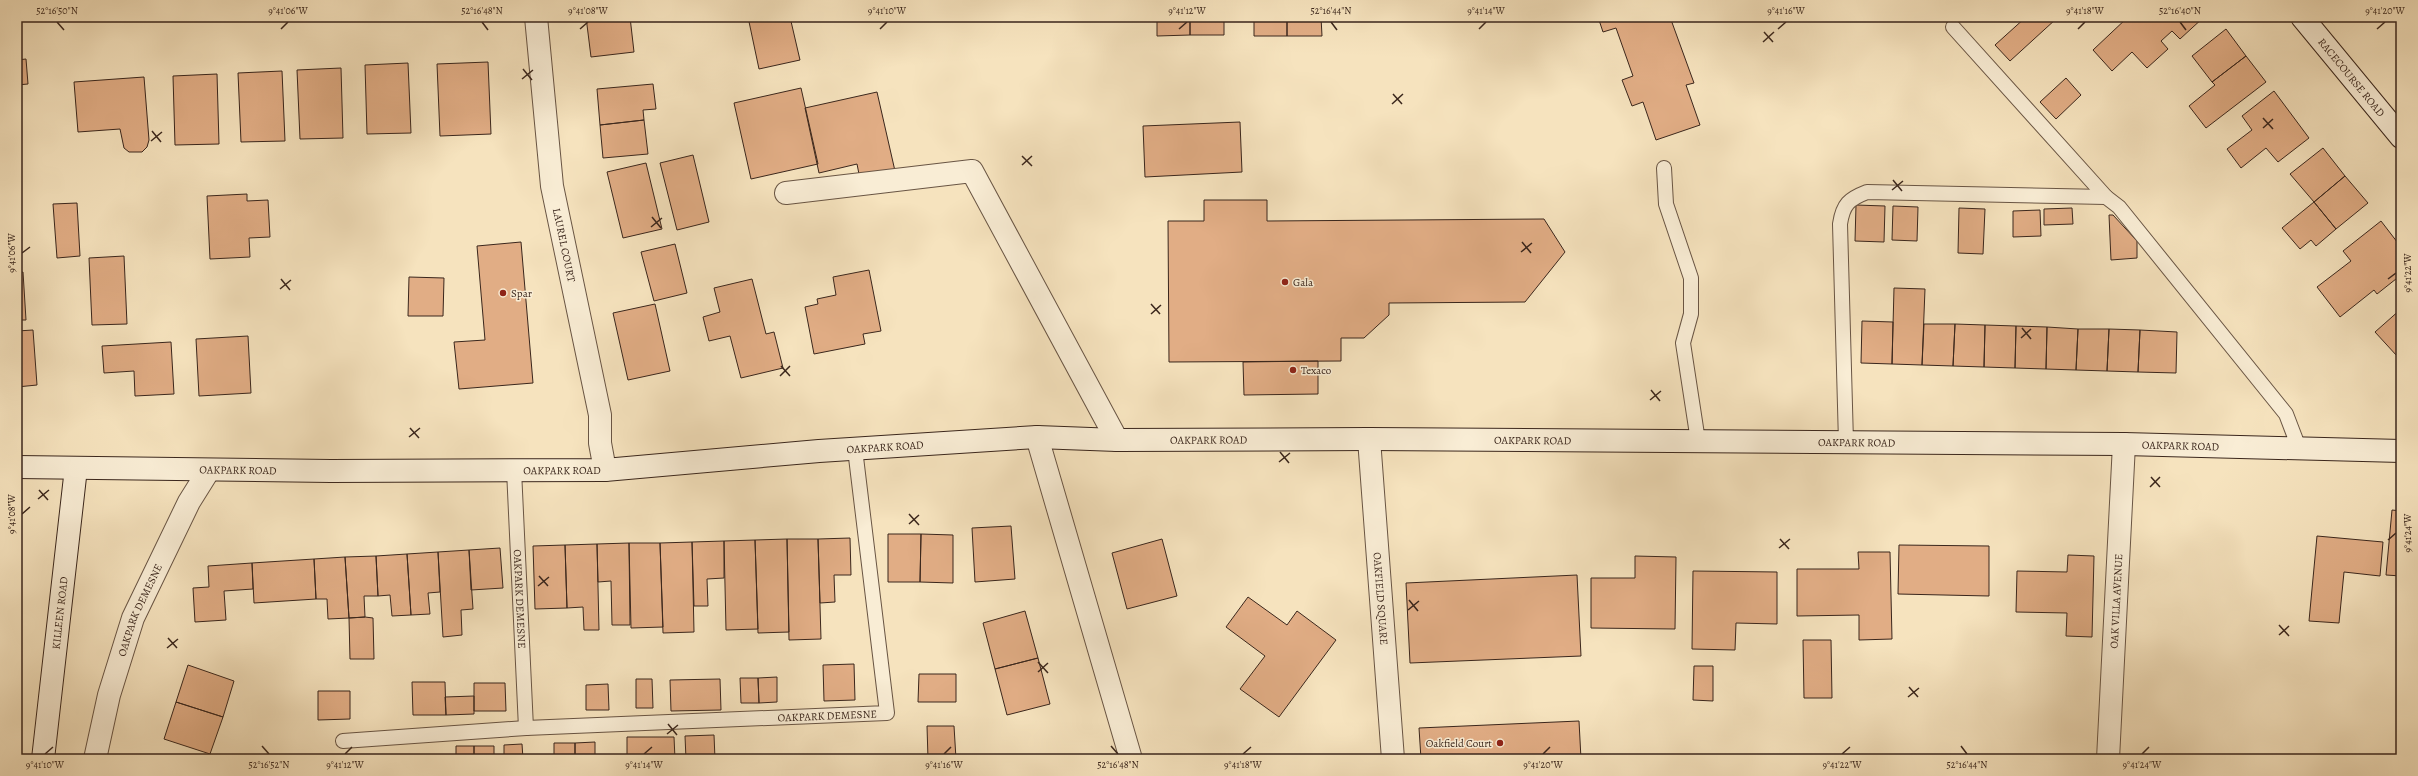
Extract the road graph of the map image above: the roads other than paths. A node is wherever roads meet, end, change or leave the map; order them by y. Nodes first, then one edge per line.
1 (536, 17) edge
2 (2302, 17) edge
3 (1953, 27) dead end
4 (2401, 137) edge
5 (1664, 168) dead end
6 (786, 193) dead end
7 (2106, 197) junction
8 (1037, 437) junction
9 (1369, 439) junction
10 (1117, 440) junction
11 (1698, 441) junction
12 (1846, 442) junction
13 (2124, 444) junction
14 (2299, 448) junction
15 (855, 449) junction
16 (2401, 451) edge
17 (17, 467) edge
18 (76, 468) junction
19 (209, 470) junction
20 (514, 470) junction
21 (605, 470) junction
22 (526, 728) junction
23 (343, 741) dead end
24 (43, 759) edge
25 (95, 759) edge
26 (1131, 759) edge
27 (1393, 759) edge
28 (2108, 759) edge

1 - 21 street, LAUREL COURT
2 - 4 street, RACECOURSE ROAD
3 - 7 lane
5 - 11 lane
6 - 10 street
7 - 12 lane
7 - 14 lane
8 - 10 street, OAKPARK ROAD
8 - 15 street, OAKPARK ROAD
8 - 26 street
9 - 10 street, OAKPARK ROAD
9 - 11 street, OAKPARK ROAD
9 - 27 street, OAKFIELD SQUARE
11 - 12 street, OAKPARK ROAD
12 - 13 street, OAKPARK ROAD
13 - 14 street, OAKPARK ROAD
13 - 28 street, OAK VILLA AVENUE
14 - 16 street, OAKPARK ROAD
15 - 21 street, OAKPARK ROAD
15 - 22 lane, OAKPARK DEMESNE
17 - 18 street, OAKPARK ROAD
18 - 19 street, OAKPARK ROAD
18 - 24 street, KILLEEN ROAD
19 - 20 street, OAKPARK ROAD
19 - 25 street, OAKPARK DEMESNE
20 - 21 street, OAKPARK ROAD
20 - 22 lane, OAKPARK DEMESNE
22 - 23 lane, OAKPARK DEMESNE

